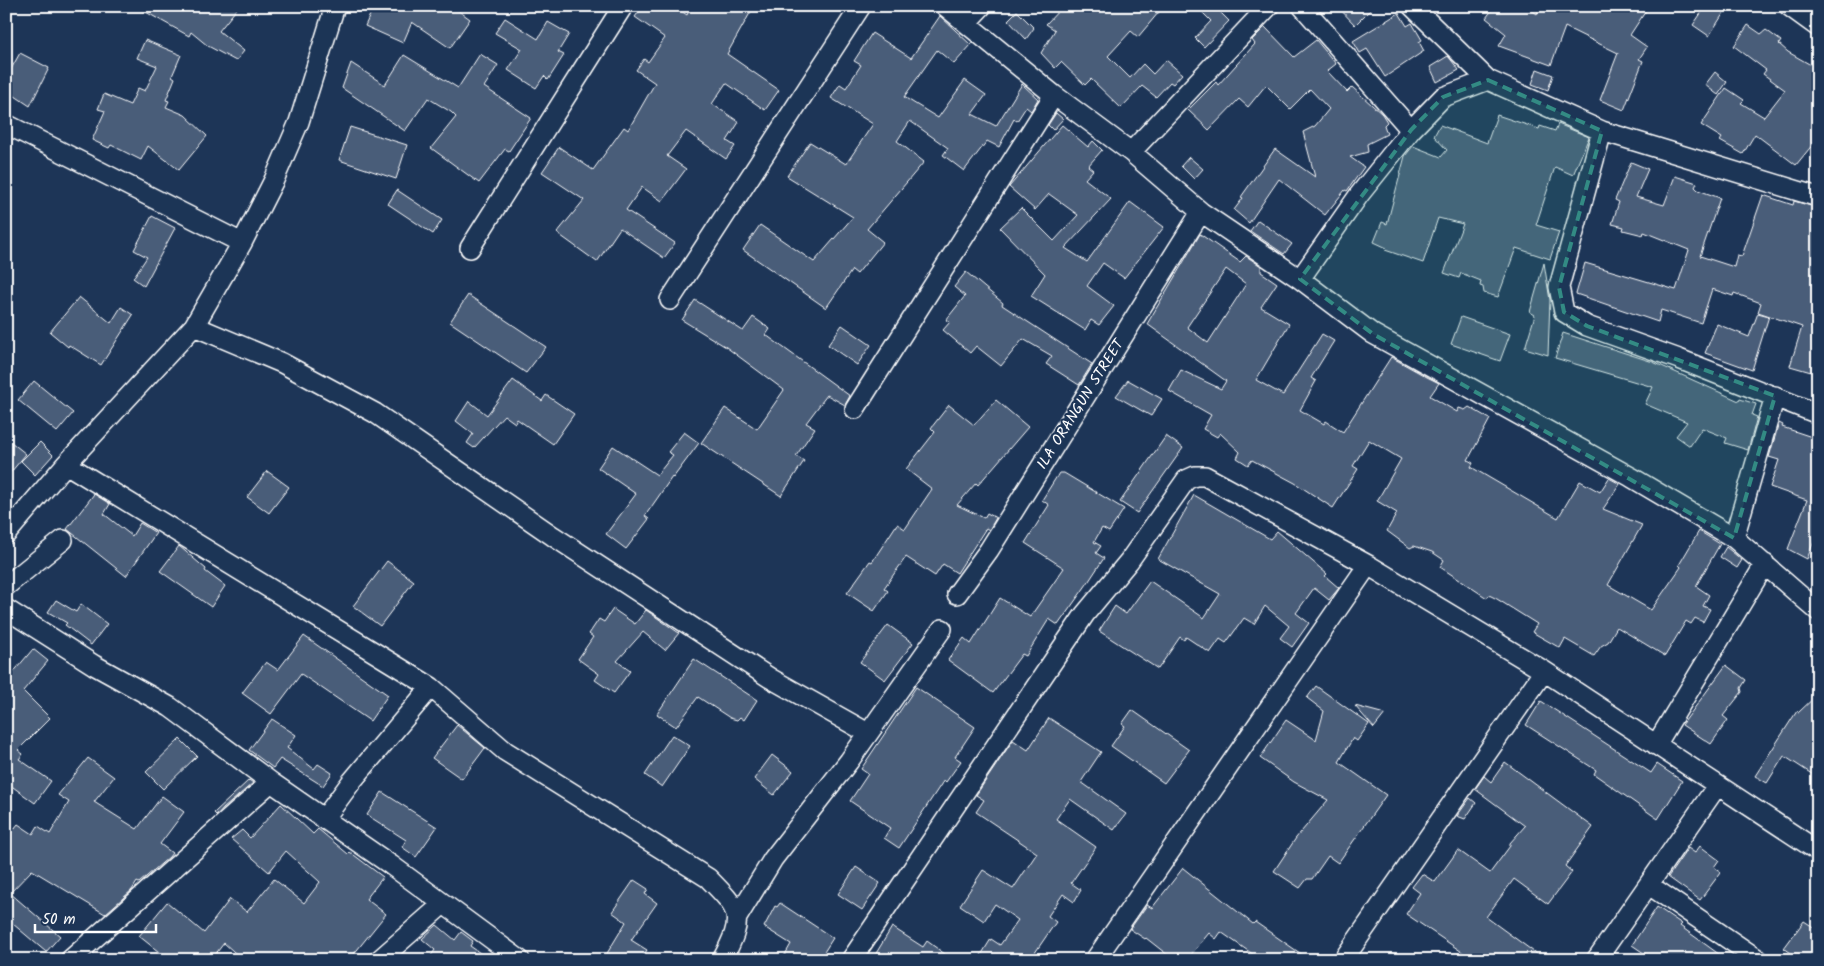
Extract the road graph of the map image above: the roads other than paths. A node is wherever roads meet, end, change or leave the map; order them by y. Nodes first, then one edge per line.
1 (335, 6) edge
2 (623, 6) edge
3 (861, 6) edge
4 (945, 6) edge
5 (982, 6) edge
6 (1269, 6) edge
7 (1302, 6) edge
8 (1412, 6) edge
9 (1789, 6) edge
10 (966, 23) junction
11 (1818, 27) edge
12 (1488, 80) junction
13 (1054, 95) junction
14 (6, 124) edge
15 (1411, 130) junction
16 (1602, 131) junction
17 (1131, 152) junction
18 (1818, 197) edge
19 (1201, 212) junction
20 (242, 243) junction
21 (470, 248) dead end
22 (1300, 279) junction
23 (670, 300) dead end
24 (194, 326) junction
25 (1775, 396) junction
26 (855, 409) dead end
27 (1818, 414) edge
28 (66, 464) junction
29 (6, 534) edge
30 (1734, 538) junction
31 (63, 540) dead end
32 (1765, 564) junction
33 (1368, 565) junction
34 (6, 586) edge
35 (957, 594) dead end
36 (6, 609) edge
37 (1818, 611) edge
38 (942, 629) dead end
39 (1544, 672) junction
40 (432, 687) junction
41 (868, 733) junction
42 (1656, 745) junction
43 (271, 782) junction
44 (1717, 786) junction
45 (324, 819) junction
46 (1818, 851) edge
47 (1649, 885) junction
48 (443, 904) junction
49 (738, 916) junction
50 (1103, 957) edge
51 (70, 960) edge
52 (379, 960) edge
53 (520, 960) edge
54 (722, 960) edge
55 (851, 960) edge
56 (1343, 960) edge
57 (1596, 960) edge
58 (1759, 960) edge

1 - 20 street
2 - 21 street
3 - 23 street
4 - 10 street
5 - 10 street
6 - 17 street
7 - 15 street
8 - 12 street
9 - 11 street
10 - 13 street
12 - 15 street
12 - 16 street
13 - 17 street
13 - 26 street
14 - 20 street
15 - 22 street
16 - 18 street
16 - 25 street
17 - 19 street
19 - 22 street
19 - 35 street, ILA ORANGUN STREET
20 - 24 street
22 - 30 street
24 - 28 street
24 - 41 street
25 - 27 street
25 - 30 street
28 - 29 street
28 - 40 street
30 - 32 street
31 - 34 street
32 - 37 street
32 - 42 street
33 - 39 street
33 - 50 street
33 - 55 street
36 - 43 street
38 - 41 street
39 - 42 street
39 - 56 street
40 - 45 street
40 - 49 street
41 - 49 street
42 - 44 street
43 - 45 street
43 - 51 street
44 - 46 street
44 - 47 street
45 - 48 street
47 - 57 street
47 - 58 street
48 - 52 street
48 - 53 street
49 - 54 street

